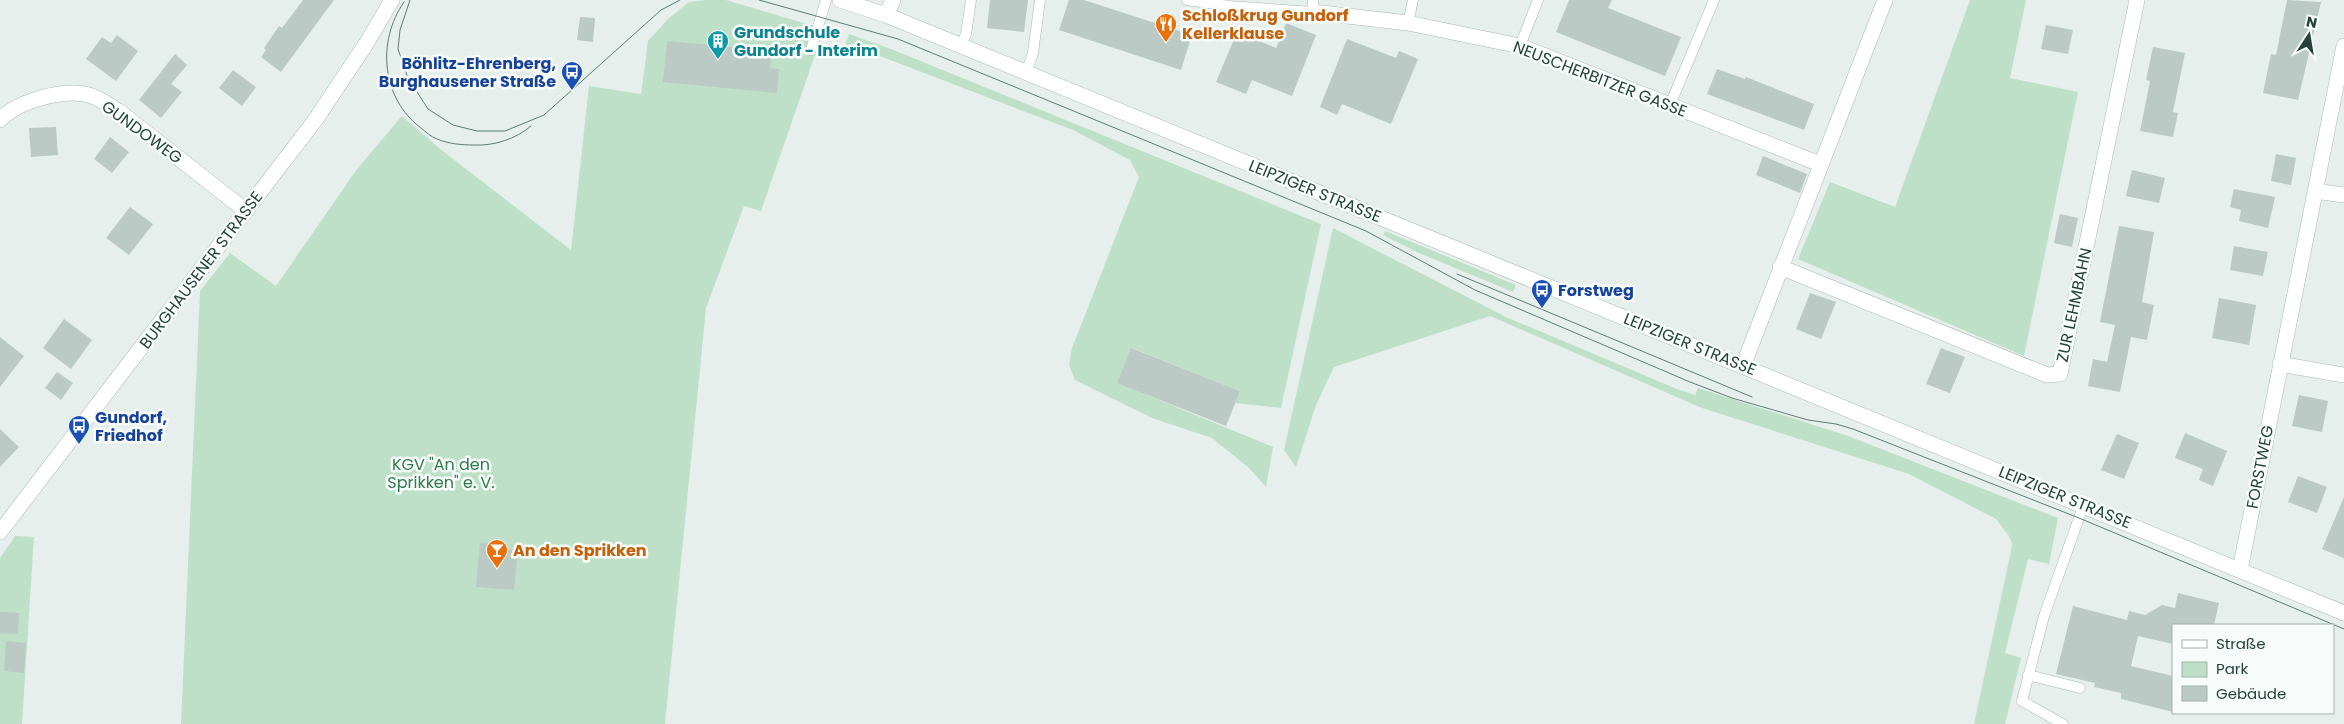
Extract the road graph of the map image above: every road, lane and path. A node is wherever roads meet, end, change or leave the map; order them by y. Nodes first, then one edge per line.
1 (392, 0) edge
2 (826, 0) edge
3 (840, 0) edge
4 (893, 0) edge
5 (971, 0) edge
6 (1040, 0) edge
7 (1187, 0) edge
8 (1413, 0) edge
9 (1538, 0) edge
10 (1714, 0) edge
11 (1885, 0) edge
12 (2137, 0) edge
13 (1313, 6) edge
14 (886, 15) junction
15 (1408, 22) junction
16 (1520, 46) junction
17 (2344, 46) edge
18 (960, 47) junction
19 (812, 50) dead end
20 (1026, 73) junction
21 (1670, 106) junction
22 (0, 120) edge
23 (1820, 164) junction
24 (2315, 191) junction
25 (2344, 195) edge
26 (246, 210) junction
27 (1780, 267) junction
28 (2280, 364) junction
29 (1742, 366) junction
30 (2344, 375) edge
31 (2084, 504) junction
32 (0, 532) edge
33 (2240, 570) junction
34 (2344, 613) edge
35 (2028, 675) junction
36 (2080, 688) dead end
37 (2063, 724) edge

1 - 26 street, BURGHAUSENER STRASSE
2 - 19 lane
3 - 14 street, LEIPZIGER STRASSE
4 - 14 street
5 - 18 lane
6 - 20 lane
7 - 13 lane
8 - 15 lane
9 - 16 lane
10 - 21 lane
11 - 23 street
12 - 27 street, ZUR LEHMBAHN
13 - 15 street, NEUSCHERBITZER GASSE
14 - 18 street, LEIPZIGER STRASSE
15 - 16 street, NEUSCHERBITZER GASSE
16 - 21 street, NEUSCHERBITZER GASSE
17 - 24 street, FORSTWEG
18 - 20 street, LEIPZIGER STRASSE
20 - 29 street, LEIPZIGER STRASSE
21 - 23 street, NEUSCHERBITZER GASSE
22 - 26 street, GUNDOWEG
23 - 27 street
24 - 25 street
24 - 28 street, FORSTWEG
26 - 32 street, BURGHAUSENER STRASSE
27 - 29 street
28 - 30 street
28 - 33 street, FORSTWEG
29 - 31 street, LEIPZIGER STRASSE
31 - 33 street, LEIPZIGER STRASSE
31 - 35 lane
33 - 34 street, LEIPZIGER STRASSE
35 - 36 lane
35 - 37 lane

